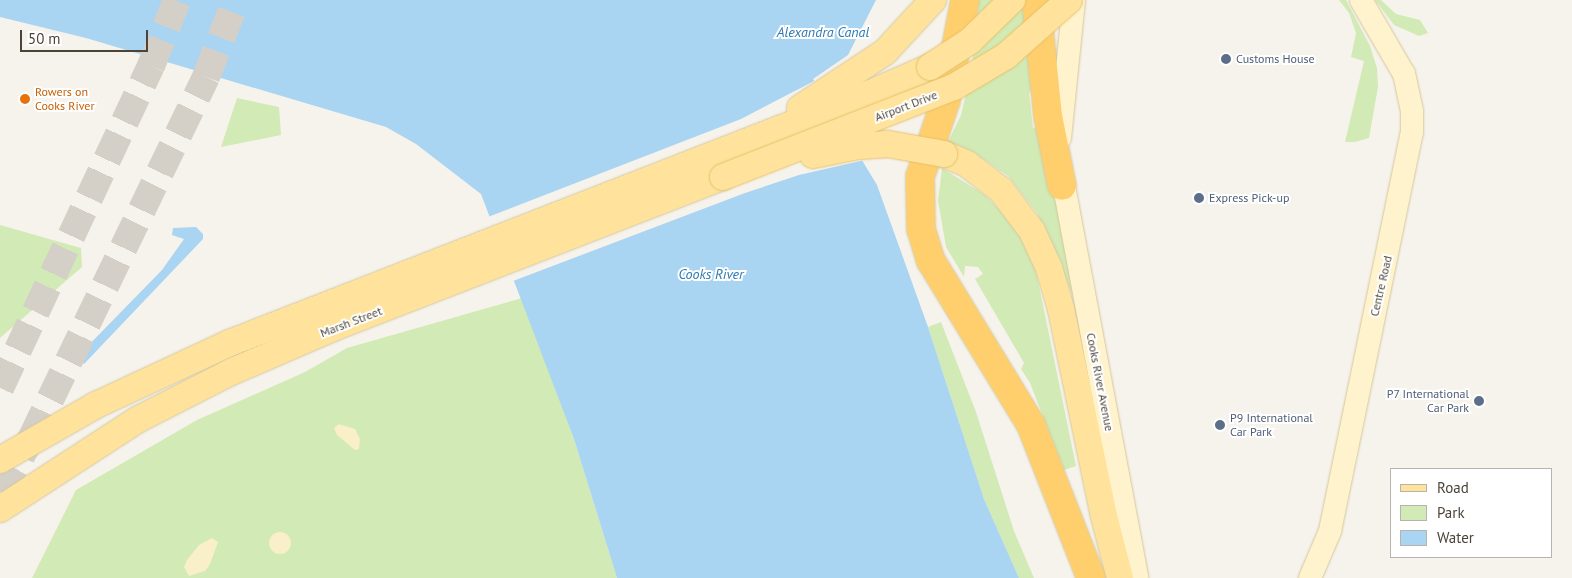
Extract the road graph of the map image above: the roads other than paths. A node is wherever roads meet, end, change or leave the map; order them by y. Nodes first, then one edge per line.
1 (933, 0) edge
2 (965, 0) edge
3 (1012, 0) edge
4 (1036, 0) edge
5 (1068, 0) edge
6 (1074, 0) edge
7 (1361, 0) edge
8 (718, 166) junction
9 (1062, 186) junction
10 (413, 285) junction
11 (1080, 397) junction
12 (0, 460) edge
13 (0, 509) edge
14 (1091, 578) edge
15 (1108, 578) edge
16 (1120, 578) edge
17 (1137, 578) edge
18 (1310, 578) edge

1 - 8 main road
2 - 14 highway
3 - 8 main road, bridge
4 - 9 highway
5 - 8 main road, Airport Drive, bridge
6 - 9 street, Cooks River Avenue
7 - 18 street, Centre Road
8 - 10 main road, Marsh Street
8 - 11 main road, bridge
9 - 17 street, Cooks River Avenue
10 - 12 main road, Marsh Street
10 - 13 main road, Marsh Street
11 - 15 main road
11 - 16 main road

